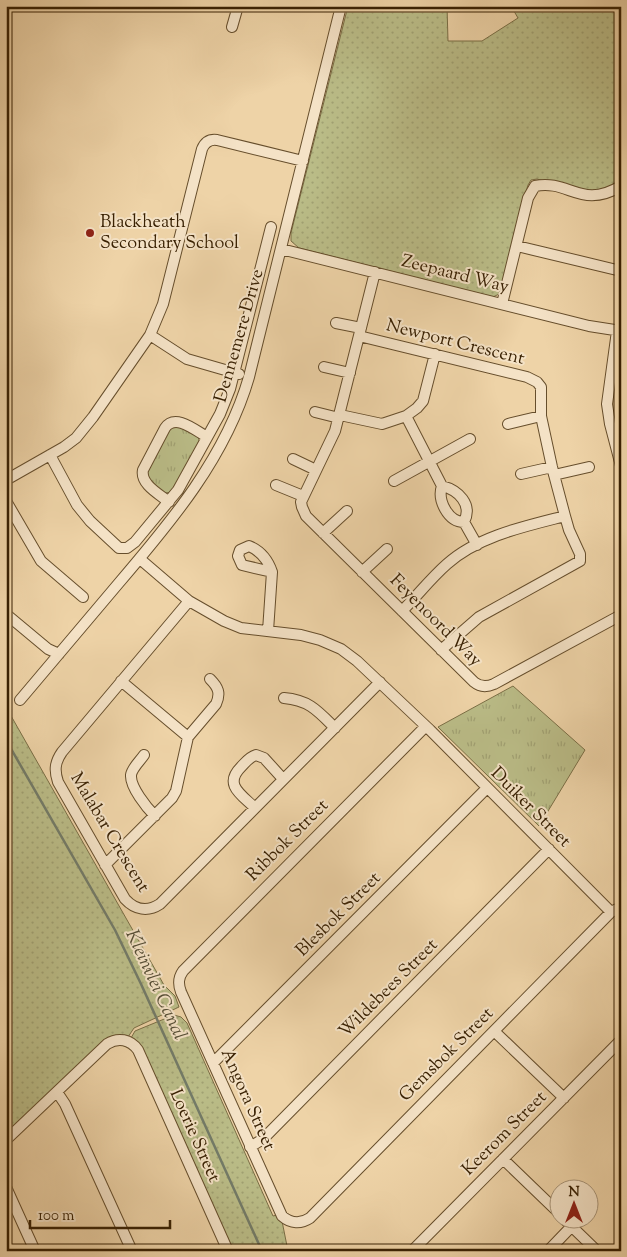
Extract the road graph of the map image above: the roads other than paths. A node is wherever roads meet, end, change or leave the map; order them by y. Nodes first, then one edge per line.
1 (238, 6) edge
2 (341, 6) edge
3 (232, 27) dead end
4 (303, 161) junction
5 (621, 186) edge
6 (271, 227) dead end
7 (517, 246) junction
8 (281, 249) junction
9 (619, 268) edge
10 (375, 272) junction
11 (502, 304) junction
12 (336, 323) dead end
13 (619, 331) edge
14 (360, 332) junction
15 (150, 335) junction
16 (435, 354) junction
17 (324, 367) dead end
18 (234, 373) junction
19 (350, 373) junction
20 (249, 377) junction
21 (316, 412) dead end
22 (339, 416) junction
23 (406, 416) junction
24 (541, 416) junction
25 (508, 424) dead end
26 (207, 437) junction
27 (470, 440) dead end
28 (50, 455) junction
29 (293, 459) dead end
30 (430, 462) junction
31 (621, 466) edge
32 (589, 467) dead end
33 (316, 470) junction
34 (553, 471) junction
35 (521, 474) dead end
36 (6, 480) edge
37 (394, 481) dead end
38 (276, 485) dead end
39 (442, 486) junction
40 (303, 496) junction
41 (6, 502) edge
42 (169, 502) junction
43 (347, 511) dead end
44 (565, 516) junction
45 (464, 522) junction
46 (323, 533) junction
47 (477, 545) junction
48 (387, 549) dead end
49 (140, 559) junction
50 (272, 572) dead end
51 (362, 572) junction
52 (82, 598) dead end
53 (189, 601) junction
54 (402, 611) junction
55 (6, 614) edge
56 (621, 615) edge
57 (268, 631) junction
58 (441, 650) junction
59 (59, 654) junction
60 (210, 679) dead end
61 (121, 681) junction
62 (380, 682) junction
63 (284, 698) dead end
64 (20, 700) dead end
65 (426, 727) junction
66 (335, 728) junction
67 (188, 737) junction
68 (144, 755) dead end
69 (283, 779) junction
70 (487, 788) junction
71 (255, 808) junction
72 (155, 816) junction
73 (549, 849) junction
74 (105, 865) junction
75 (621, 907) edge
76 (611, 912) junction
77 (178, 982) joint
78 (494, 1030) junction
79 (621, 1040) edge
80 (213, 1064) junction
81 (56, 1092) junction
82 (564, 1098) junction
83 (6, 1140) edge
84 (250, 1148) junction
85 (503, 1159) junction
86 (6, 1186) edge
87 (550, 1204) edge
88 (296, 1222) joint
89 (564, 1230) edge
90 (576, 1230) edge
91 (35, 1251) edge
92 (132, 1251) edge
93 (228, 1251) edge
94 (412, 1251) edge
95 (548, 1251) edge
96 (597, 1251) edge

1 - 3 street
2 - 4 street, Dennemere Drive
4 - 8 street, Dennemere Drive
4 - 15 street
5 - 7 street
6 - 18 street, Dennemere Drive
7 - 9 street
7 - 11 street
8 - 10 street, Zeepaard Way
8 - 20 street, Dennemere Drive
10 - 11 street, Zeepaard Way
10 - 14 street
11 - 13 street, Zeepaard Way
12 - 14 street
13 - 31 street
14 - 16 street, Newport Crescent
14 - 19 street
15 - 18 street
15 - 28 street
16 - 23 street
16 - 24 street, Newport Crescent
17 - 19 street
18 - 20 street
18 - 26 street, Dennemere Drive
19 - 22 street
20 - 49 street, Dennemere Drive
21 - 22 street
22 - 23 street
22 - 33 street
23 - 30 street
24 - 25 street
24 - 34 street, Newport Crescent
26 - 42 street, Dennemere Drive
26 - 42 street
27 - 30 street
28 - 36 street
28 - 42 street, Dennemere Drive
29 - 33 street
30 - 37 street
30 - 39 street
32 - 34 street
33 - 40 street
34 - 35 street
34 - 44 street, Newport Crescent
38 - 40 street
39 - 45 street
39 - 45 street
40 - 46 street, Feyenoord Way
41 - 52 street
43 - 46 street
44 - 47 street
44 - 58 street, Newport Crescent
45 - 47 street
46 - 51 street, Feyenoord Way
47 - 54 street
48 - 51 street, Feyenoord Way
49 - 53 street, Duiker Street
49 - 59 street, Dennemere Drive
50 - 57 street
51 - 54 street, Feyenoord Way
53 - 57 street, Duiker Street
53 - 61 street, Malabar Crescent
54 - 58 street, Feyenoord Way
55 - 59 street
56 - 58 street, Feyenoord Way
57 - 62 street, Duiker Street
59 - 64 street, Dennemere Drive
60 - 67 street
61 - 67 street
61 - 74 street, Malabar Crescent
62 - 65 street, Duiker Street
62 - 66 street, Malabar Crescent
63 - 66 street
65 - 70 street, Duiker Street
65 - 77 street, Ribbok Street
66 - 69 street, Malabar Crescent
67 - 72 street
68 - 72 street
69 - 71 street, Malabar Crescent
69 - 71 street
70 - 73 street, Duiker Street
70 - 80 street, Blesbok Street
71 - 74 street, Malabar Crescent
72 - 74 street
73 - 76 street, Duiker Street
73 - 84 street, Wildebees Street
75 - 76 street, Gemsbok Street
76 - 78 street, Gemsbok Street
77 - 80 street, Angora Street
78 - 82 street
78 - 88 street, Gemsbok Street
79 - 82 street, Keerom Street
80 - 84 street, Angora Street
81 - 83 street
81 - 92 street
81 - 93 street, Loerie Street
82 - 85 street, Keerom Street
84 - 88 street, Angora Street
85 - 87 street
85 - 94 street, Keerom Street
86 - 91 street
89 - 95 street
90 - 96 street

